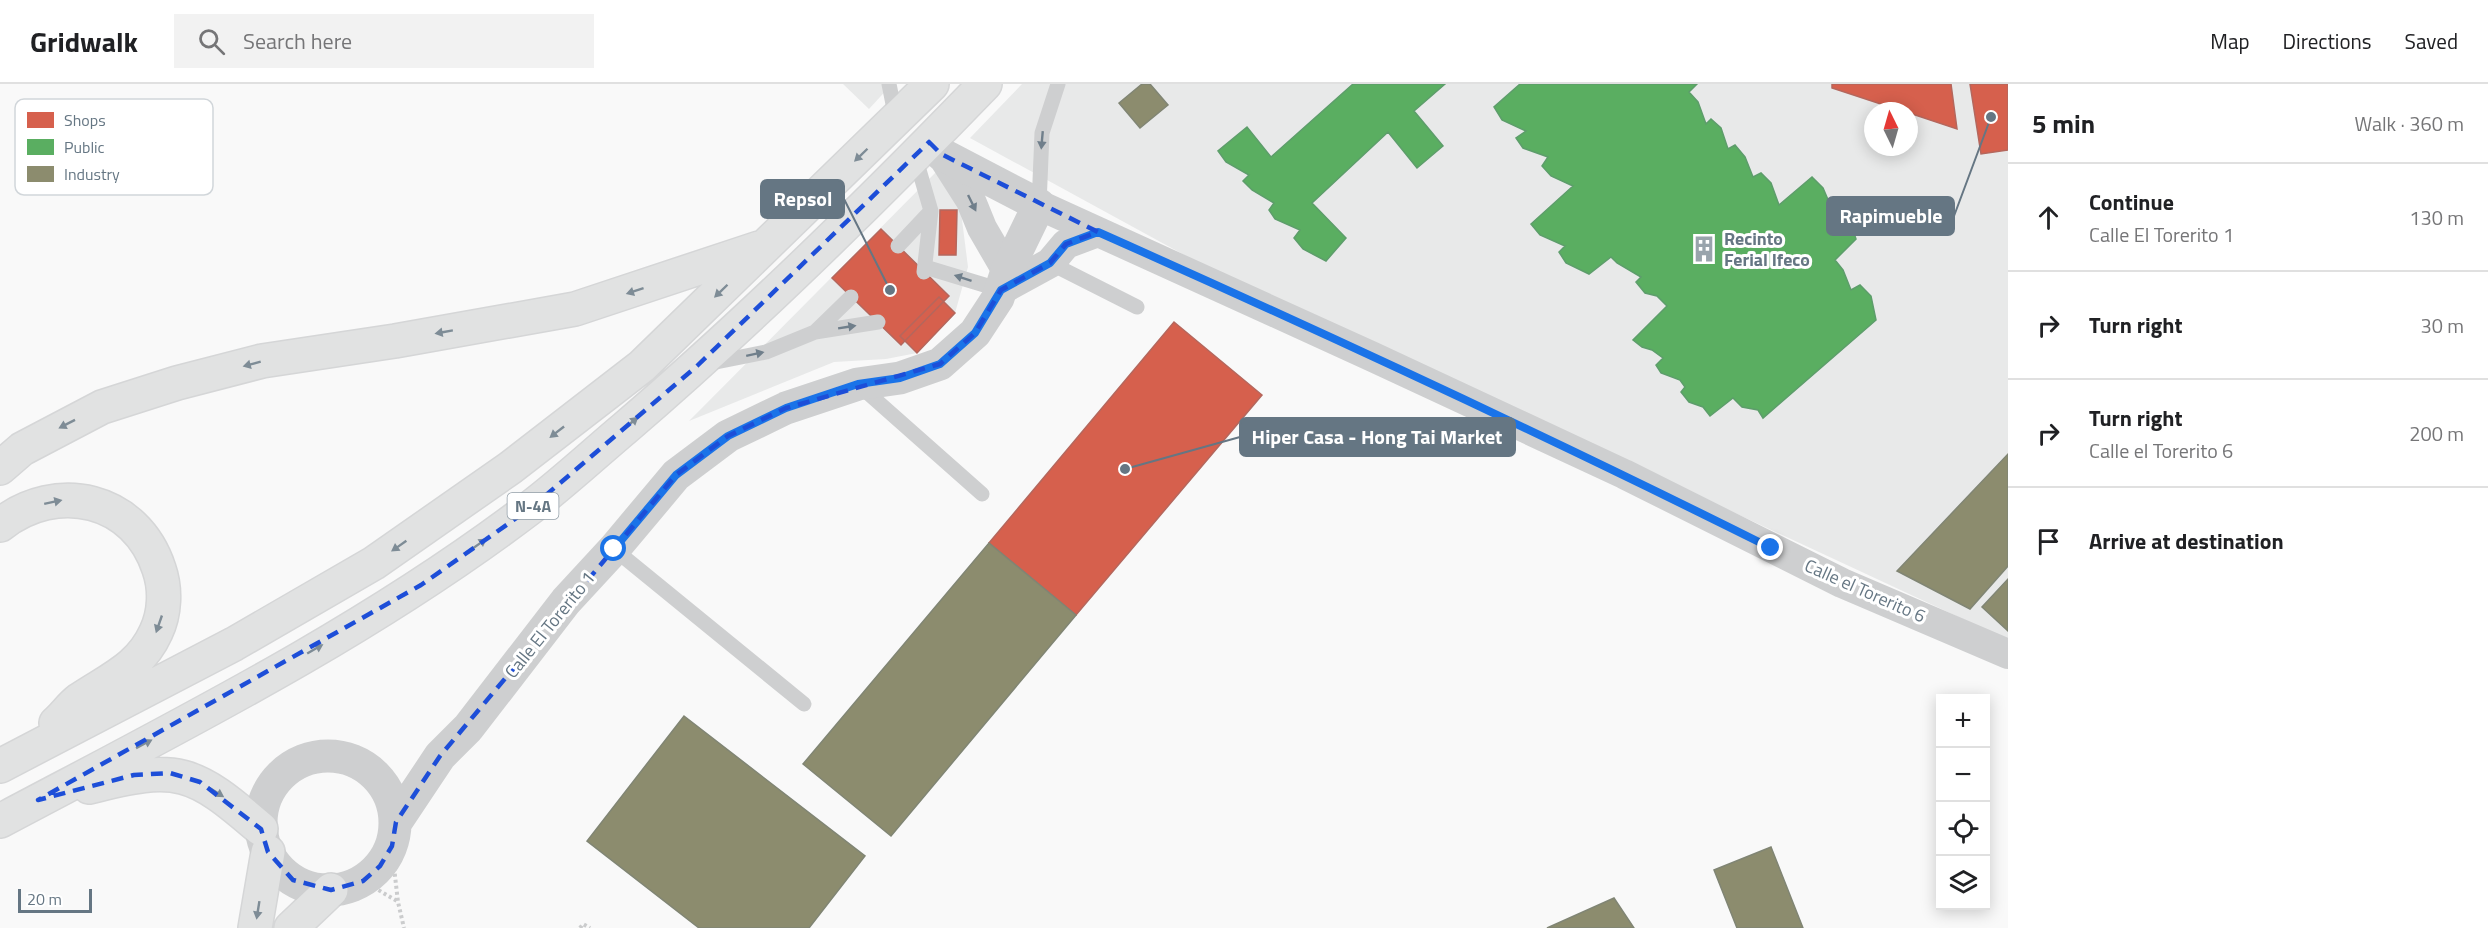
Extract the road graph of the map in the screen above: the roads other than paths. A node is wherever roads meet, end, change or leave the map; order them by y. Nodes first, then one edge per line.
1 (889, 84) edge
2 (932, 84) edge
3 (985, 84) edge
4 (1058, 84) edge
5 (897, 120) junction
6 (928, 151) junction
7 (1038, 205) junction
8 (931, 211) junction
9 (1098, 232) junction
10 (769, 245) junction
11 (897, 246) dead end
12 (1050, 263) junction
13 (1004, 281) junction
14 (851, 297) dead end
15 (1137, 307) dead end
16 (878, 322) dead end
17 (815, 332) junction
18 (697, 366) junction
19 (858, 384) junction
20 (0, 468) edge
21 (982, 494) dead end
22 (0, 525) edge
23 (614, 549) junction
24 (2008, 654) edge
25 (804, 704) dead end
26 (440, 756) junction
27 (14, 759) edge
28 (376, 775) junction
29 (38, 800) junction
30 (0, 820) edge
31 (394, 834) junction
32 (264, 840) junction
33 (331, 890) junction
34 (255, 928) edge
35 (291, 928) edge

1 - 5 lane
2 - 5 main road, N-4A
3 - 6 main road, N-4A
4 -> 7 lane
5 -> 10 main road, N-4A
6 - 7 street
6 - 8 lane
6 -> 13 street
6 - 18 main road, N-4A
7 - 9 street, Calle el Torerito 6
7 - 13 street, Calle El Torerito 1
8 - 11 lane
13 -> 8 lane
9 - 12 street
9 - 24 street, Calle el Torerito 6
10 -> 20 main road
10 -> 27 main road, N-4A
12 - 13 street
12 - 15 lane
13 - 19 street, Calle El Torerito 1
14 - 17 lane
17 -> 16 lane
18 -> 17 lane
29 -> 18 main road, N-4A
19 - 21 lane
19 - 23 street, Calle El Torerito 1
22 -> 27 main road
23 - 25 lane
23 - 26 street, Calle El Torerito 1
26 - 28 street, Calle El Torerito 1
26 - 31 street, Calle El Torerito 1
28 - 31 street
28 - 32 street
29 - 30 main road, N-4A
29 -> 32 main road
31 - 33 street
32 - 33 street
32 -> 34 main road
33 - 35 main road

